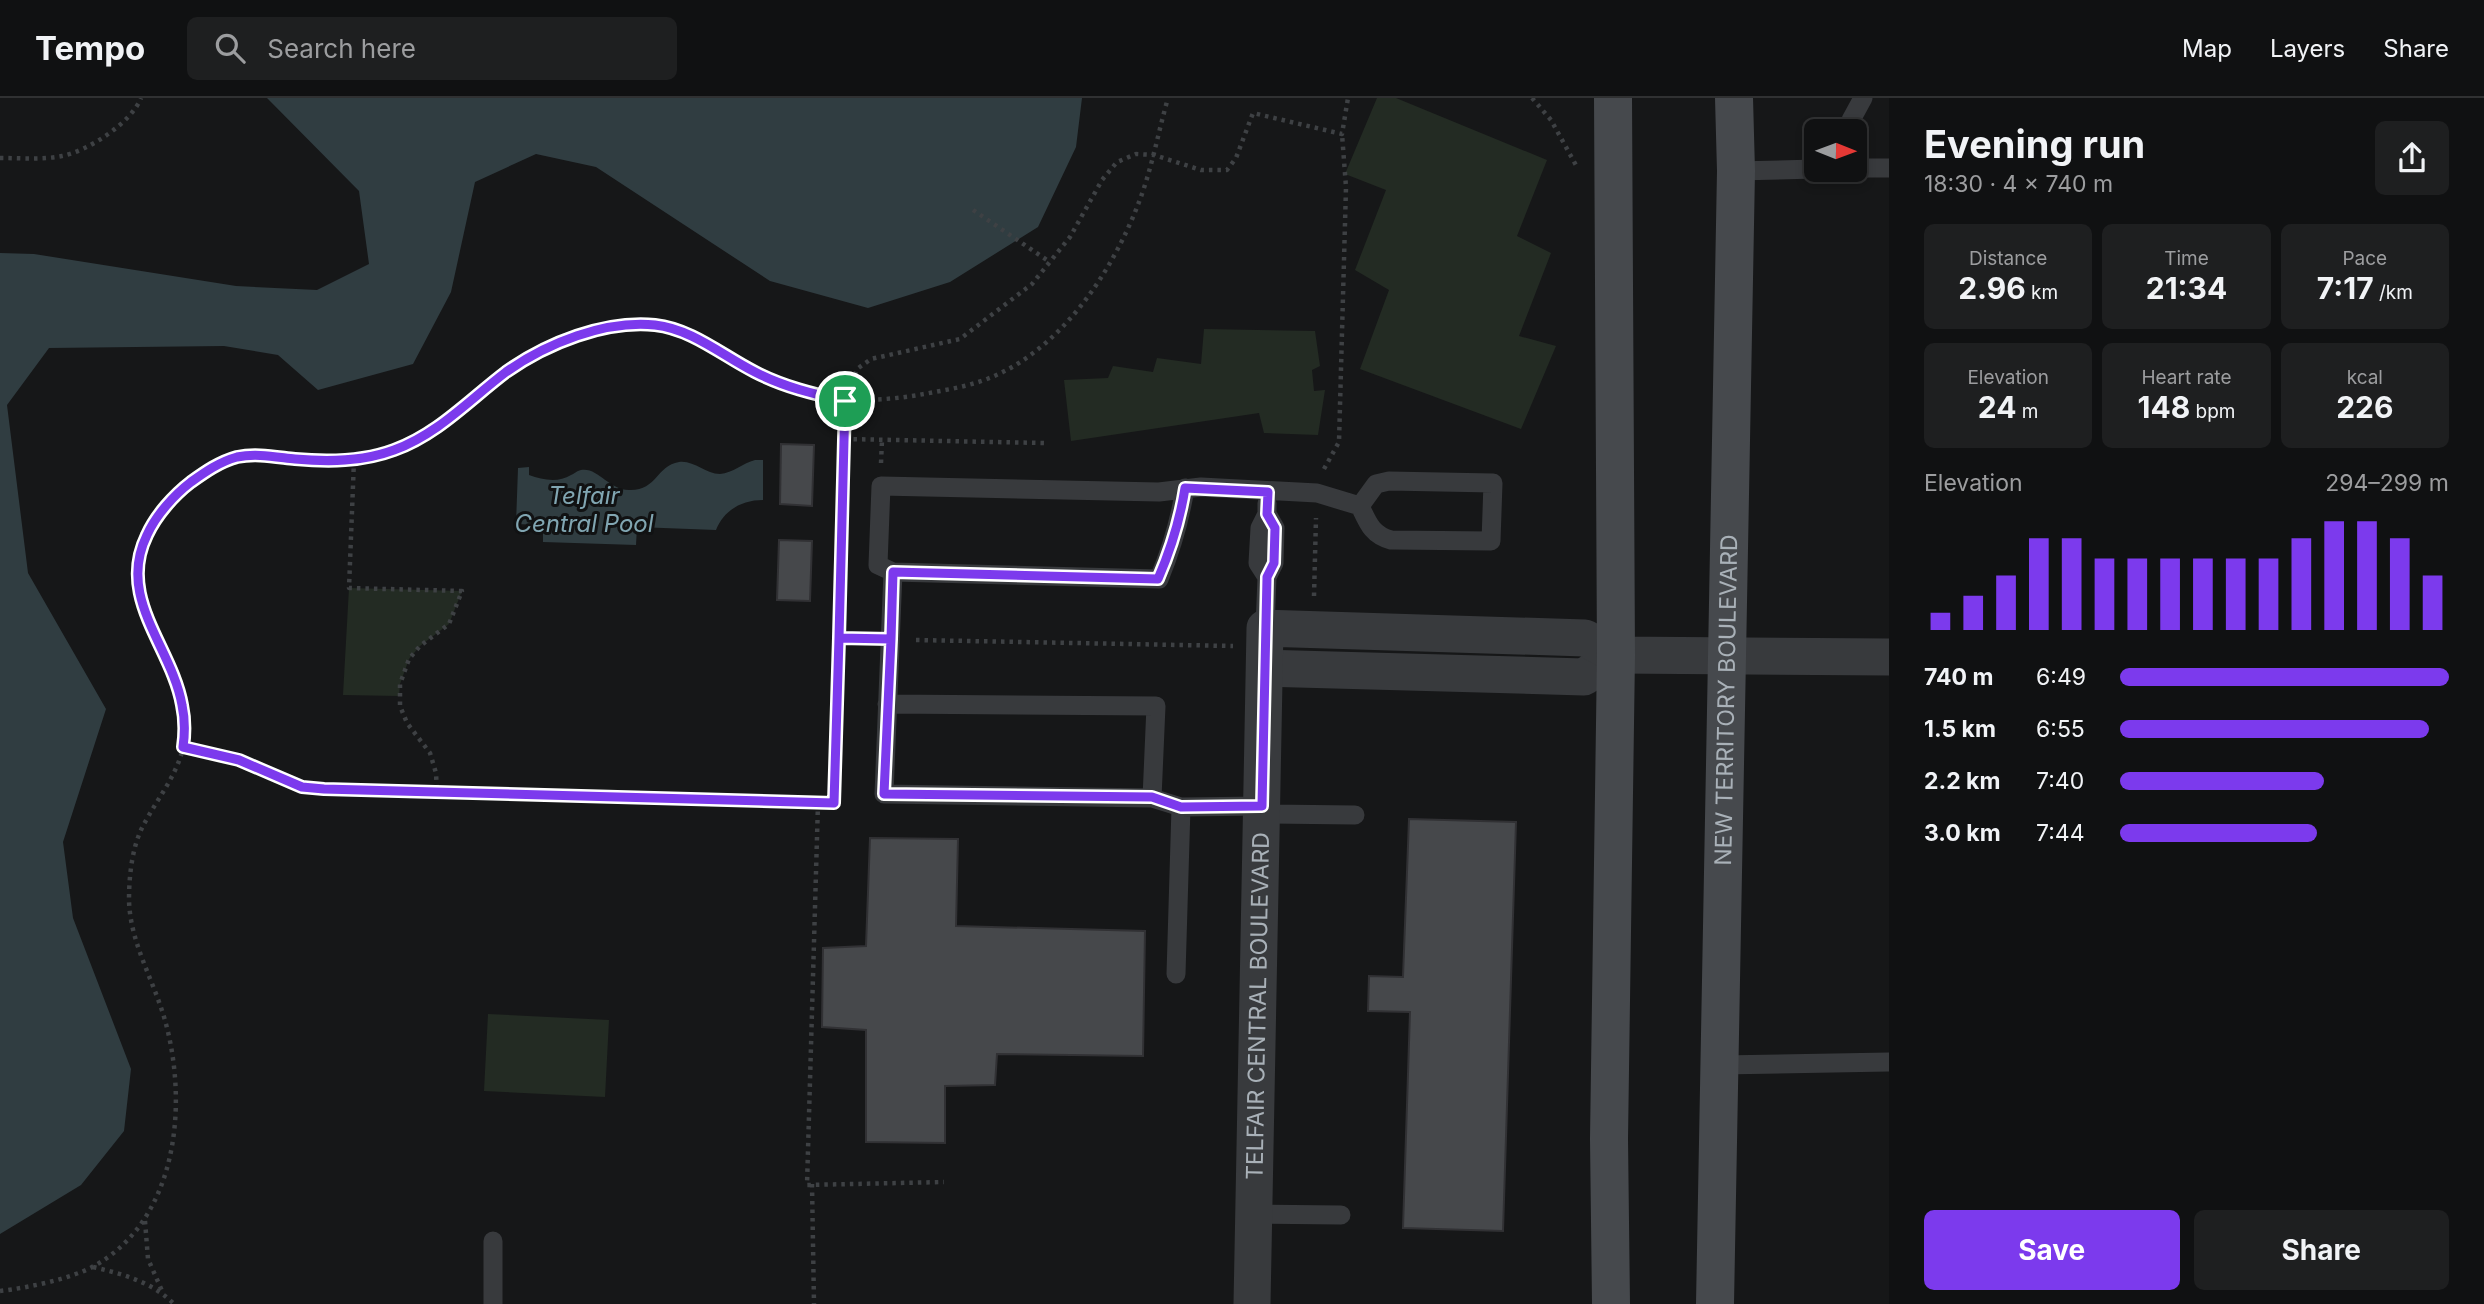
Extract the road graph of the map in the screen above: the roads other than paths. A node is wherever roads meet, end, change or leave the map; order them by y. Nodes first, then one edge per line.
1 (1613, 98) edge
2 (1734, 98) edge
3 (1863, 98) edge
4 (1852, 119) edge
5 (1867, 168) edge
6 (1889, 168) edge
7 (1804, 169) edge
8 (1736, 171) junction
9 (1185, 488) junction
10 (1268, 492) junction
11 (1360, 506) junction
12 (893, 572) junction
13 (1413, 633) junction
14 (1265, 648) junction
15 (1616, 655) junction
16 (1728, 655) junction
17 (1889, 657) edge
18 (1412, 673) junction
19 (887, 704) junction
20 (1152, 797) junction
21 (1181, 807) junction
22 (1261, 810) junction
23 (1355, 815) dead end
24 (1175, 974) dead end
25 (1889, 1062) edge
26 (1720, 1065) junction
27 (1254, 1214) junction
28 (1341, 1215) dead end
29 (493, 1241) dead end
30 (493, 1304) edge
31 (1252, 1304) edge
32 (1611, 1304) edge
33 (1715, 1304) edge

1 - 15 main road
2 - 8 main road, NEW TERRITORY BOULEVARD
3 - 4 lane
5 - 6 lane
7 - 8 lane
8 - 16 main road, NEW TERRITORY BOULEVARD
9 - 10 lane
9 - 12 lane
9 - 12 lane
10 - 11 lane
10 - 14 lane
11 - 11 lane
12 - 19 lane
13 - 14 street
13 - 15 street
13 - 18 street
14 - 18 street
14 - 22 street, TELFAIR CENTRAL BOULEVARD
15 - 16 street
15 - 18 street
15 - 32 main road
16 - 17 street
16 - 26 main road, NEW TERRITORY BOULEVARD
19 - 20 lane
19 - 20 lane
20 - 21 lane
21 - 22 lane
21 - 24 lane
22 - 23 lane
22 - 27 street, TELFAIR CENTRAL BOULEVARD
25 - 26 lane
26 - 33 main road, NEW TERRITORY BOULEVARD
27 - 28 lane
27 - 31 street, TELFAIR CENTRAL BOULEVARD
29 - 30 lane

